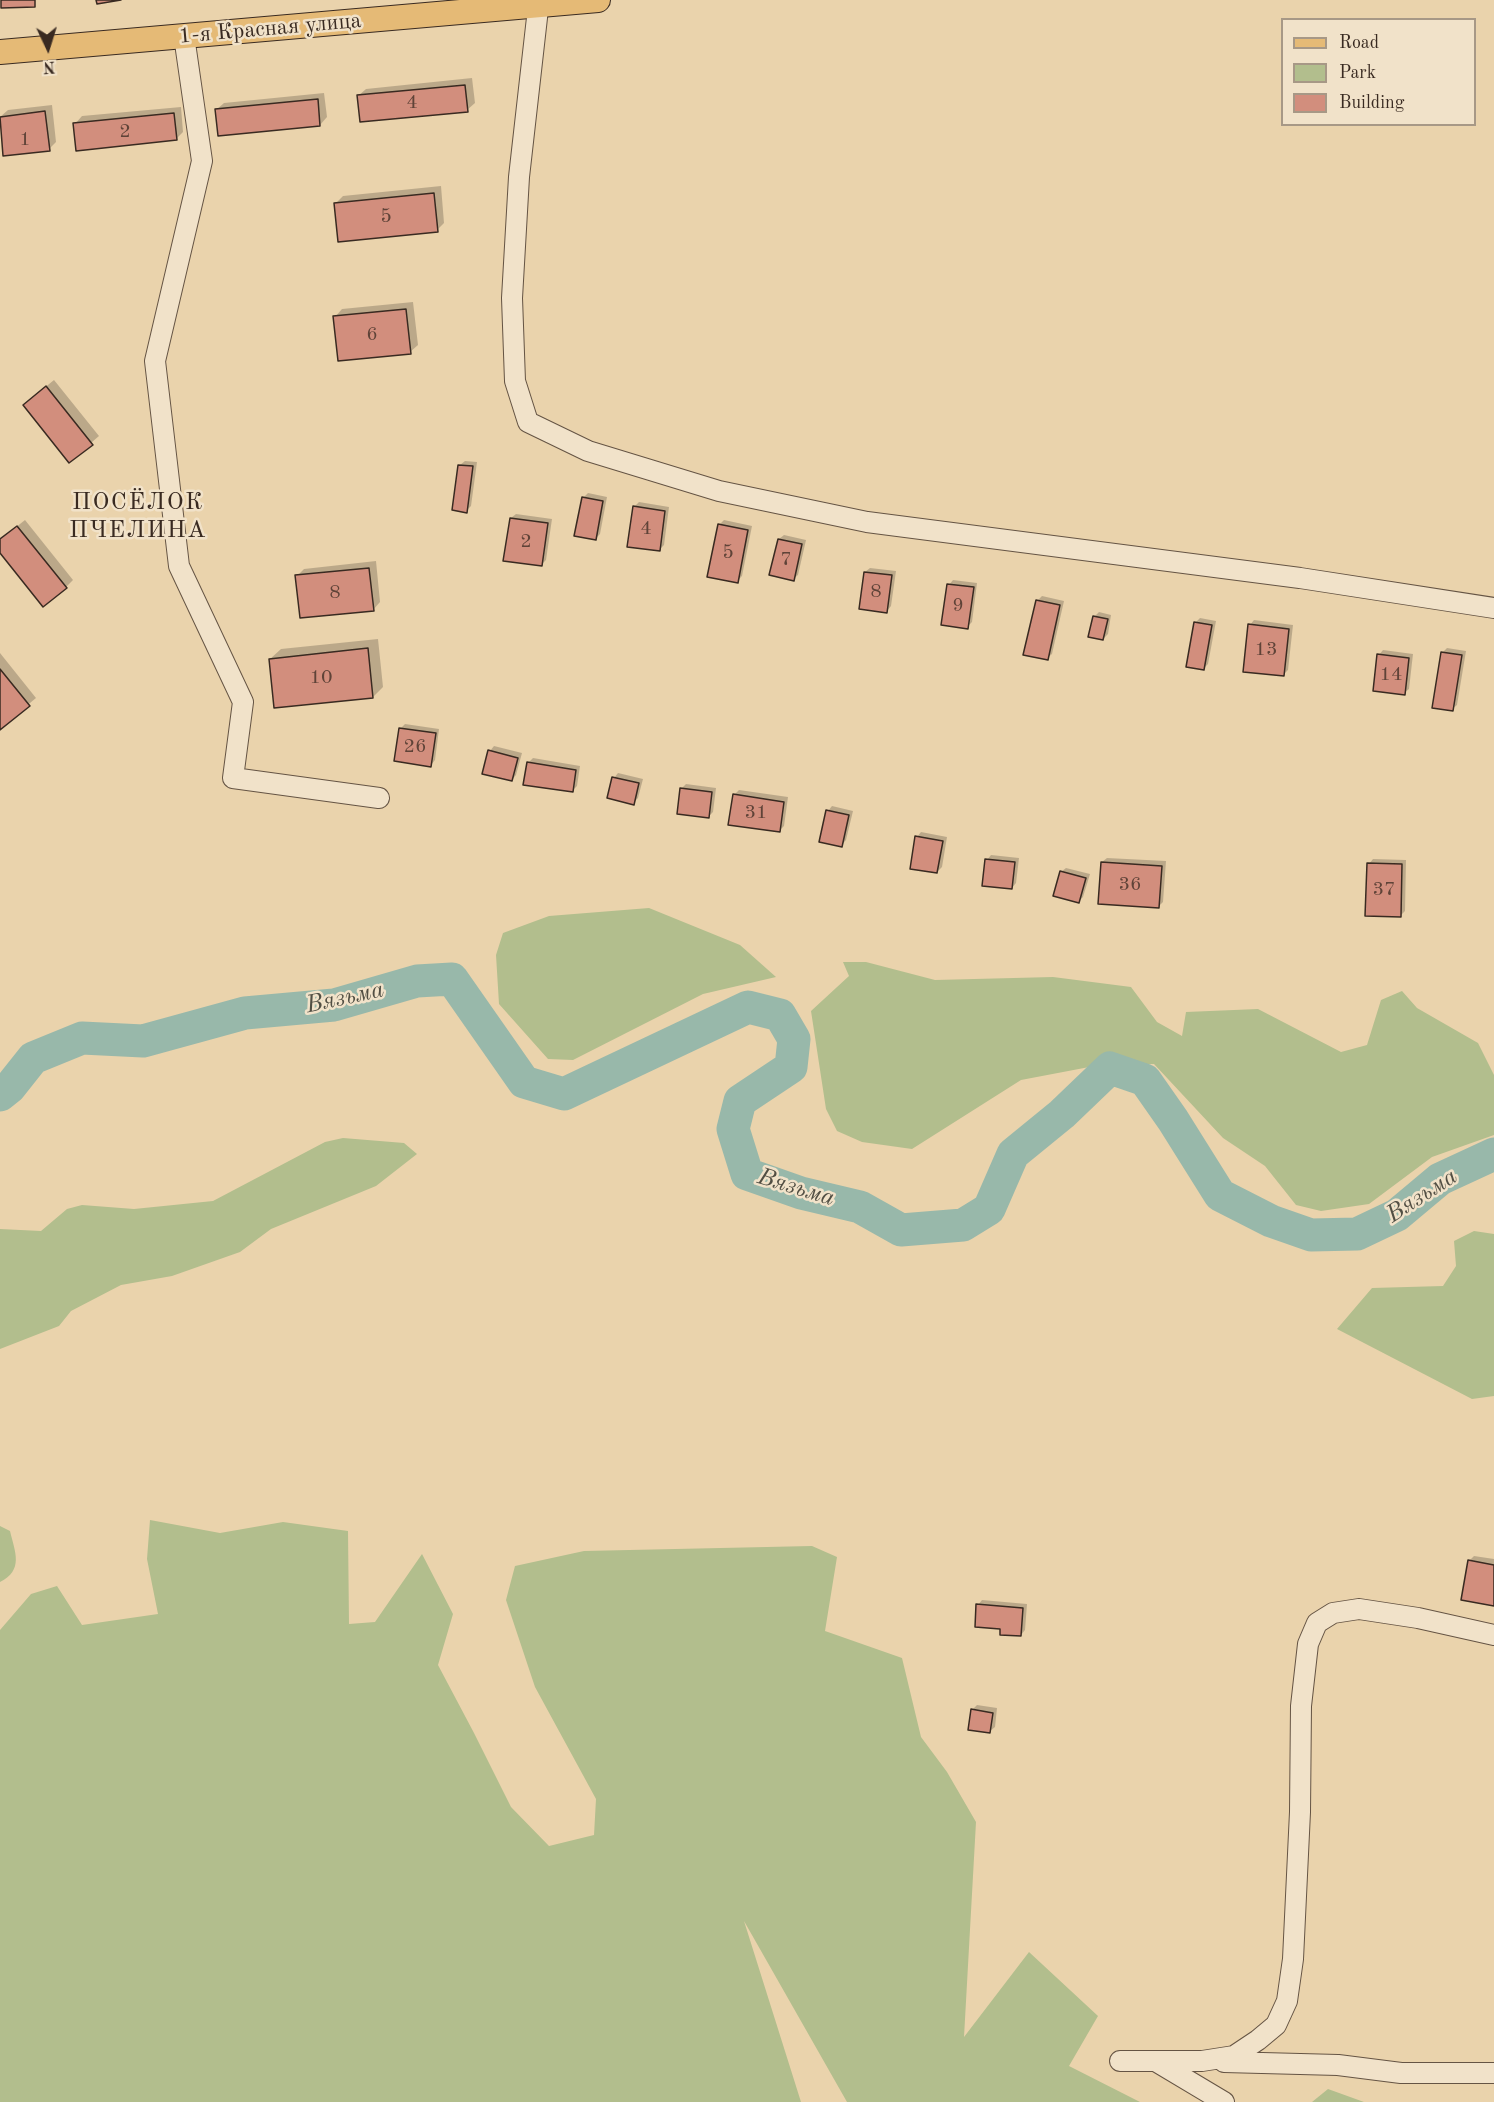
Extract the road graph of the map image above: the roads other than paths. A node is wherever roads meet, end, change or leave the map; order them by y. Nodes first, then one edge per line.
1 (598, 0) edge
2 (539, 2) edge
3 (184, 36) junction
4 (0, 52) edge
5 (1494, 608) edge
6 (379, 798) dead end
7 (1494, 1635) edge
8 (1120, 2061) dead end
9 (1155, 2061) junction
10 (1202, 2061) junction
11 (1494, 2073) edge
12 (1224, 2102) edge

1 - 2 main road, 1-я Красная улица
2 - 3 main road, 1-я Красная улица
2 - 5 street
3 - 4 main road, 1-я Красная улица
3 - 6 street
7 - 10 street
8 - 9 street
9 - 10 street
9 - 12 street
10 - 11 street

